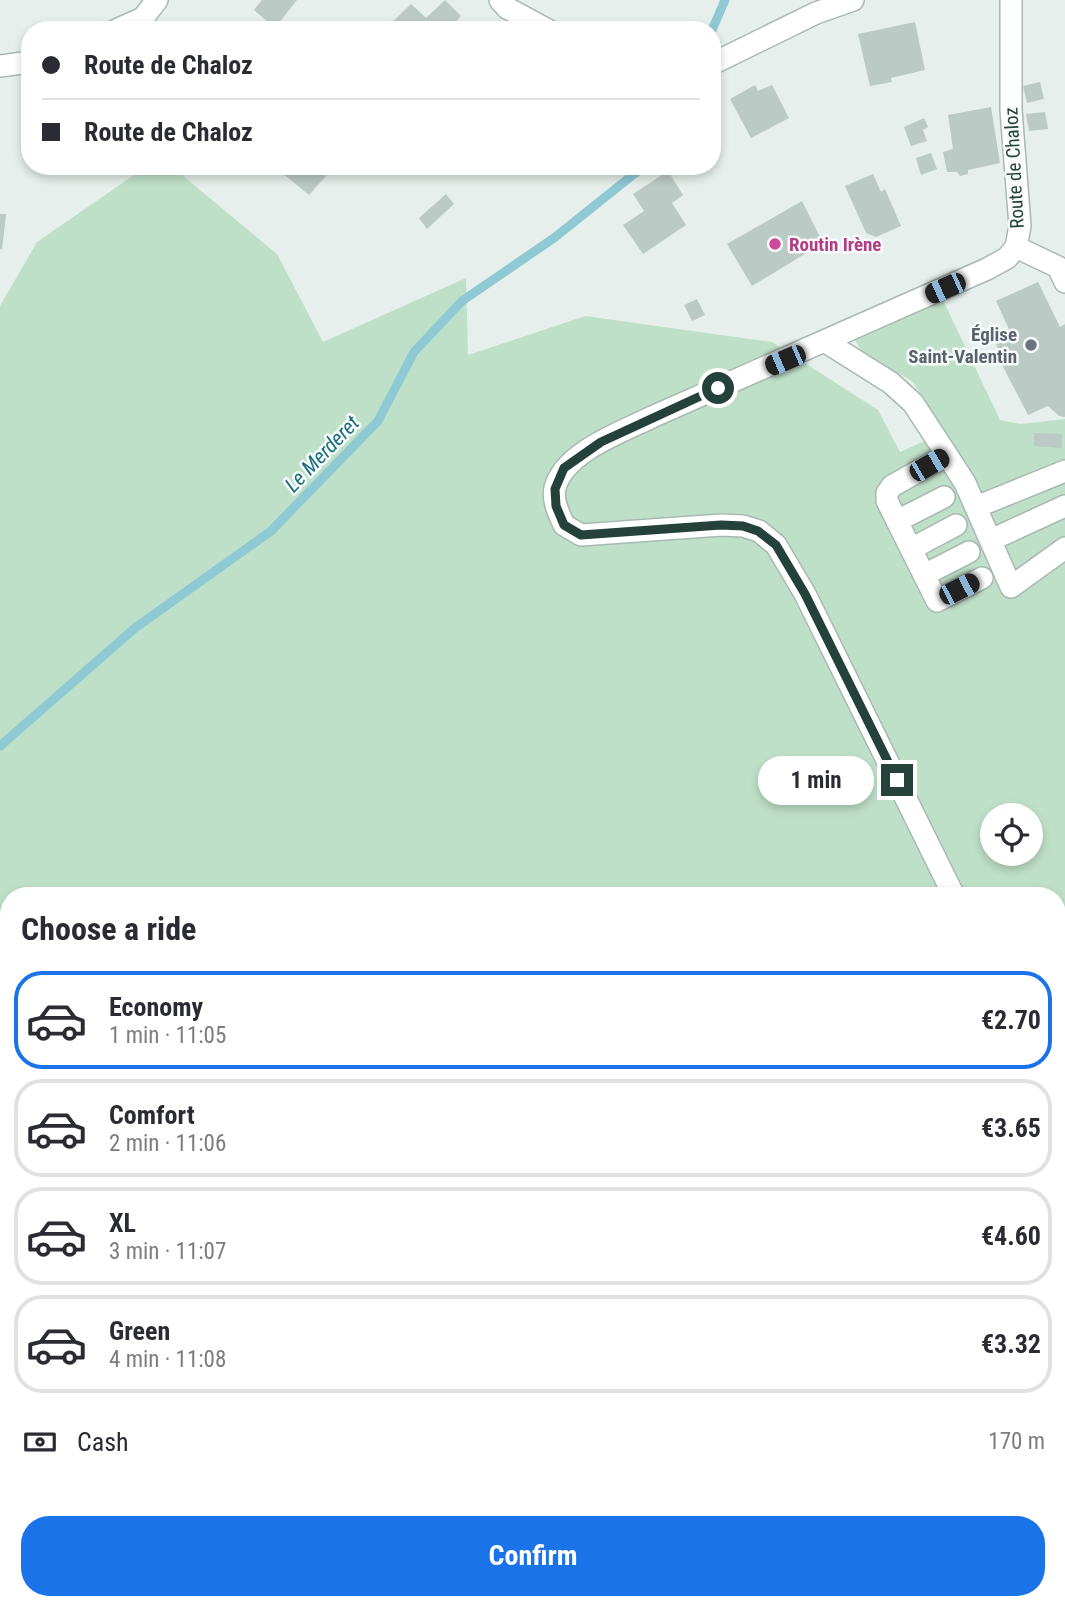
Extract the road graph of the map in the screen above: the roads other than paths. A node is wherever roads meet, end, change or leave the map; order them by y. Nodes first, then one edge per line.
1 (158, 0) edge
2 (500, 0) edge
3 (853, 0) edge
4 (1012, 0) edge
5 (137, 21) edge
6 (531, 21) edge
7 (721, 60) edge
8 (21, 63) edge
9 (0, 66) edge
10 (1016, 247) junction
11 (1065, 282) edge
12 (826, 342) junction
13 (947, 455) junction
14 (1065, 471) edge
15 (944, 497) dead end
16 (1065, 506) edge
17 (976, 507) junction
18 (897, 522) junction
19 (956, 525) dead end
20 (990, 540) junction
21 (1065, 548) edge
22 (911, 549) junction
23 (969, 552) dead end
24 (924, 575) junction
25 (982, 578) dead end
26 (950, 887) edge

1 - 5 street
2 - 6 street
3 - 7 street
4 - 10 street, Route de Chaloz
8 - 9 street
10 - 11 street
10 - 12 street, Route de Chaloz
12 - 13 street
12 - 26 street, Route de Chaloz
13 - 17 street
13 - 18 street
14 - 17 street
15 - 18 street
16 - 20 street
17 - 20 street
18 - 22 street
19 - 22 street
20 - 21 street
22 - 24 street
23 - 24 street
24 - 25 street

